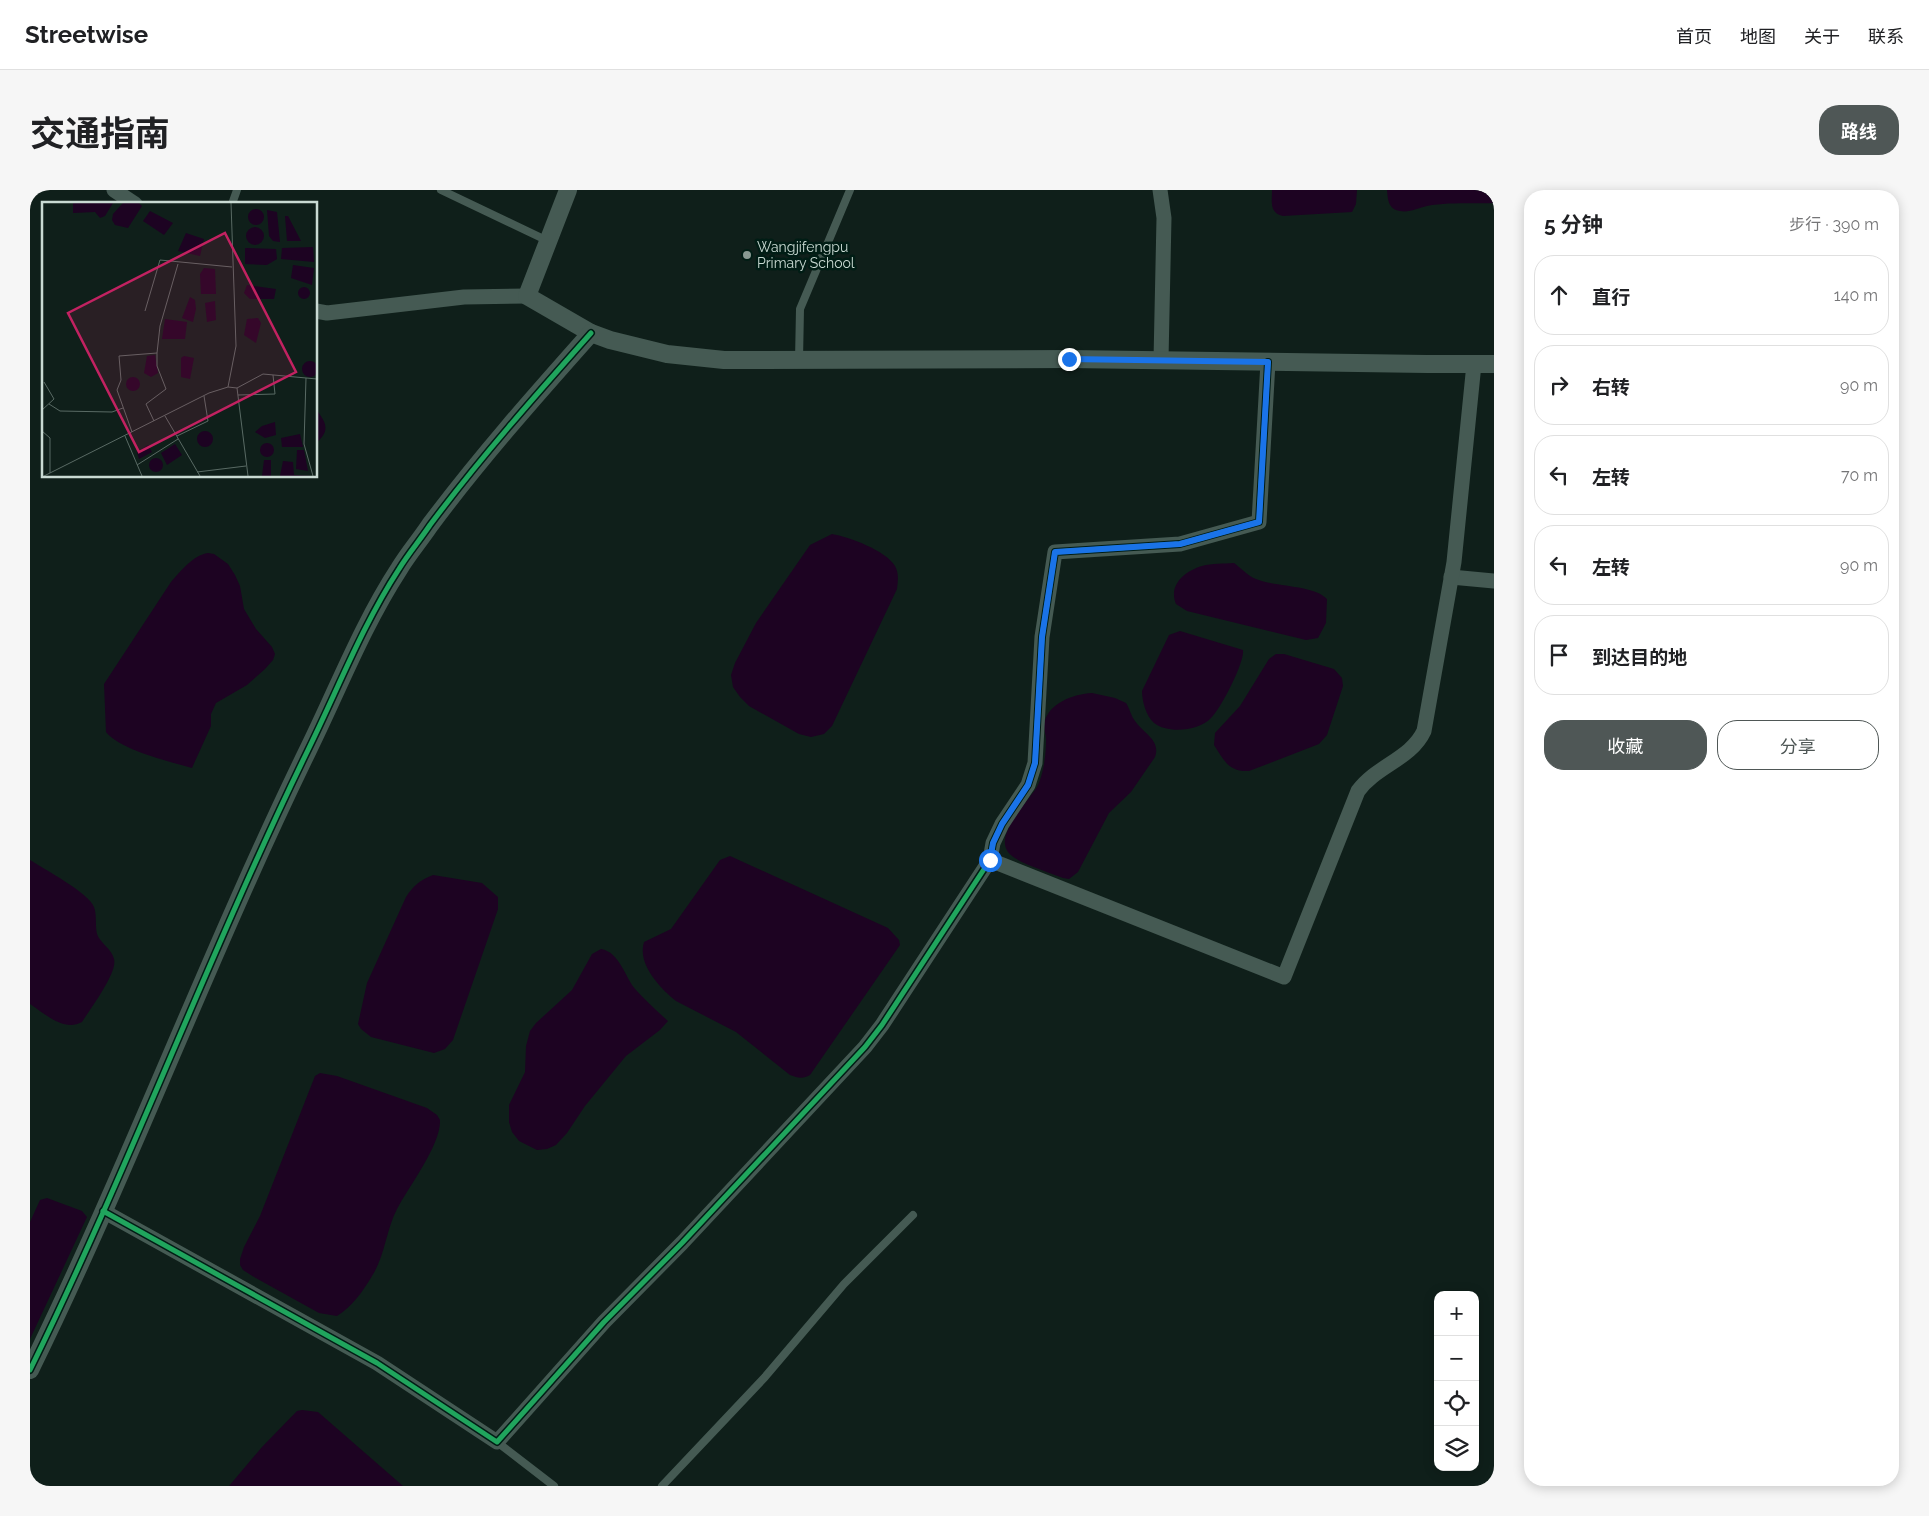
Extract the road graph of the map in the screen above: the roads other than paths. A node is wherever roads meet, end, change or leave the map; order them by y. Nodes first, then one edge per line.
1 (114, 190) edge
2 (237, 190) edge
3 (441, 190) edge
4 (568, 190) edge
5 (850, 190) edge
6 (1160, 190) edge
7 (132, 202) edge
8 (233, 202) edge
9 (548, 241) junction
10 (527, 296) junction
11 (318, 311) edge
12 (591, 333) junction
13 (799, 360) junction
14 (1161, 360) junction
15 (1268, 362) junction
16 (1474, 364) junction
17 (1494, 364) edge
18 (1451, 577) junction
19 (1494, 581) edge
20 (990, 860) junction
21 (103, 1211) junction
22 (913, 1215) dead end
23 (30, 1370) edge
24 (497, 1442) junction
25 (554, 1486) edge
26 (662, 1486) edge

1 - 7 street
2 - 8 lane
3 - 9 lane
4 - 9 street
5 - 13 lane
6 - 14 street
9 - 10 street
10 - 11 street
10 - 12 street
12 - 13 street
12 - 21 street
13 - 14 street
14 - 15 street
15 - 16 street
15 - 20 street
16 - 17 street
16 - 18 street
18 - 19 street
18 - 20 street
20 - 24 street
21 - 23 street
21 - 24 street
22 - 26 lane
24 - 25 lane

